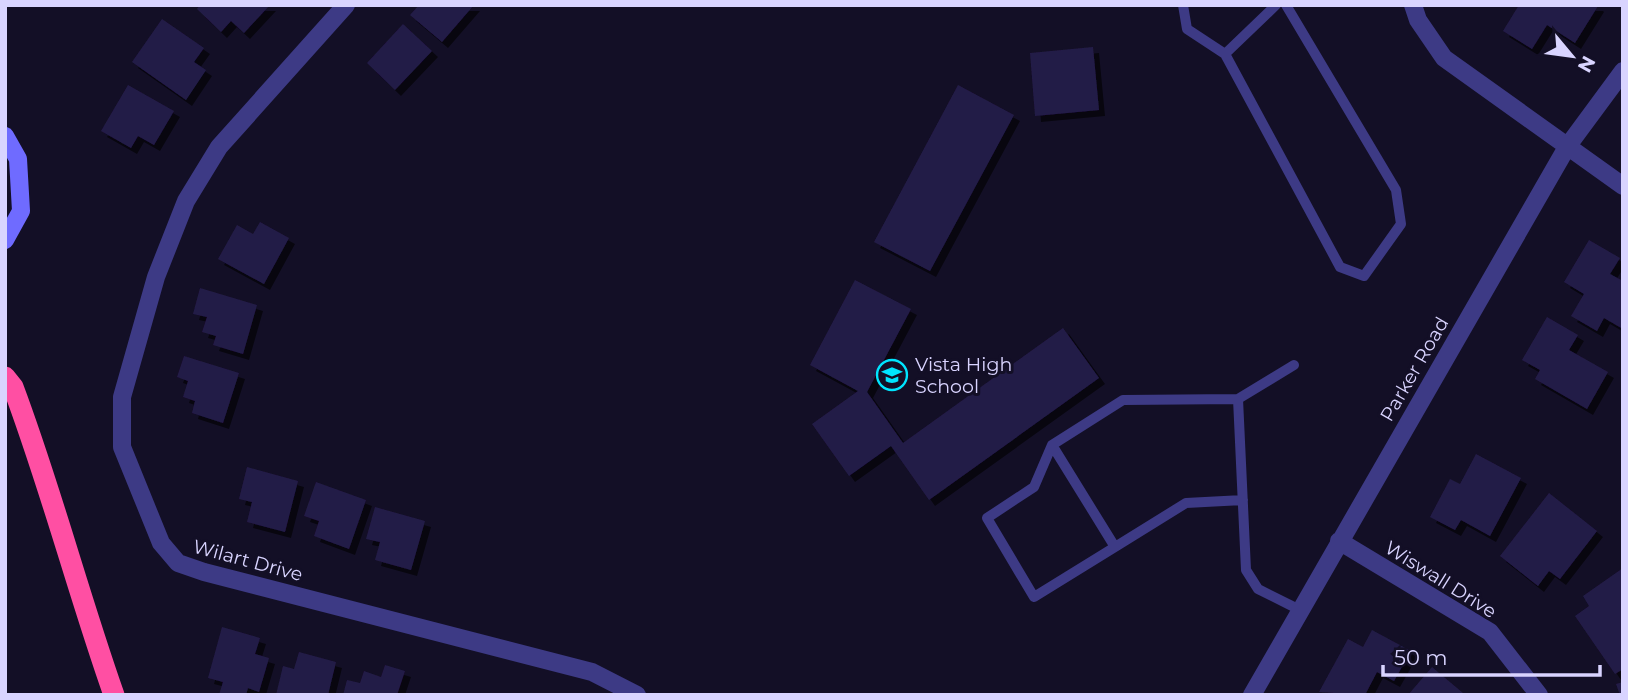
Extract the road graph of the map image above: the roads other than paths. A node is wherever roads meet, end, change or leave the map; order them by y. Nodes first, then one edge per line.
1 (346, 5) edge
2 (1183, 5) edge
3 (1276, 5) edge
4 (1286, 5) edge
5 (1413, 5) edge
6 (1225, 54) junction
7 (1623, 71) edge
8 (5, 136) edge
9 (1567, 147) junction
10 (1623, 186) edge
11 (5, 240) edge
12 (1294, 365) dead end
13 (5, 377) edge
14 (1238, 399) junction
15 (1052, 445) junction
16 (1243, 500) junction
17 (1339, 541) junction
18 (1115, 547) junction
19 (1300, 610) junction
20 (114, 695) edge
21 (637, 695) edge
22 (1252, 695) edge
23 (1539, 695) edge

1 - 21 street, Wilart Drive
2 - 6 lane
3 - 6 lane
4 - 6 lane
5 - 9 street
7 - 9 street, Parker Road
8 - 11 main road
9 - 10 street
9 - 17 street, Parker Road
12 - 14 lane
13 - 20 highway
14 - 15 lane
14 - 16 lane
15 - 18 lane
15 - 18 lane
16 - 18 lane
16 - 19 lane
17 - 19 street, Parker Road
17 - 23 street, Wiswall Drive
19 - 22 street, Parker Road

